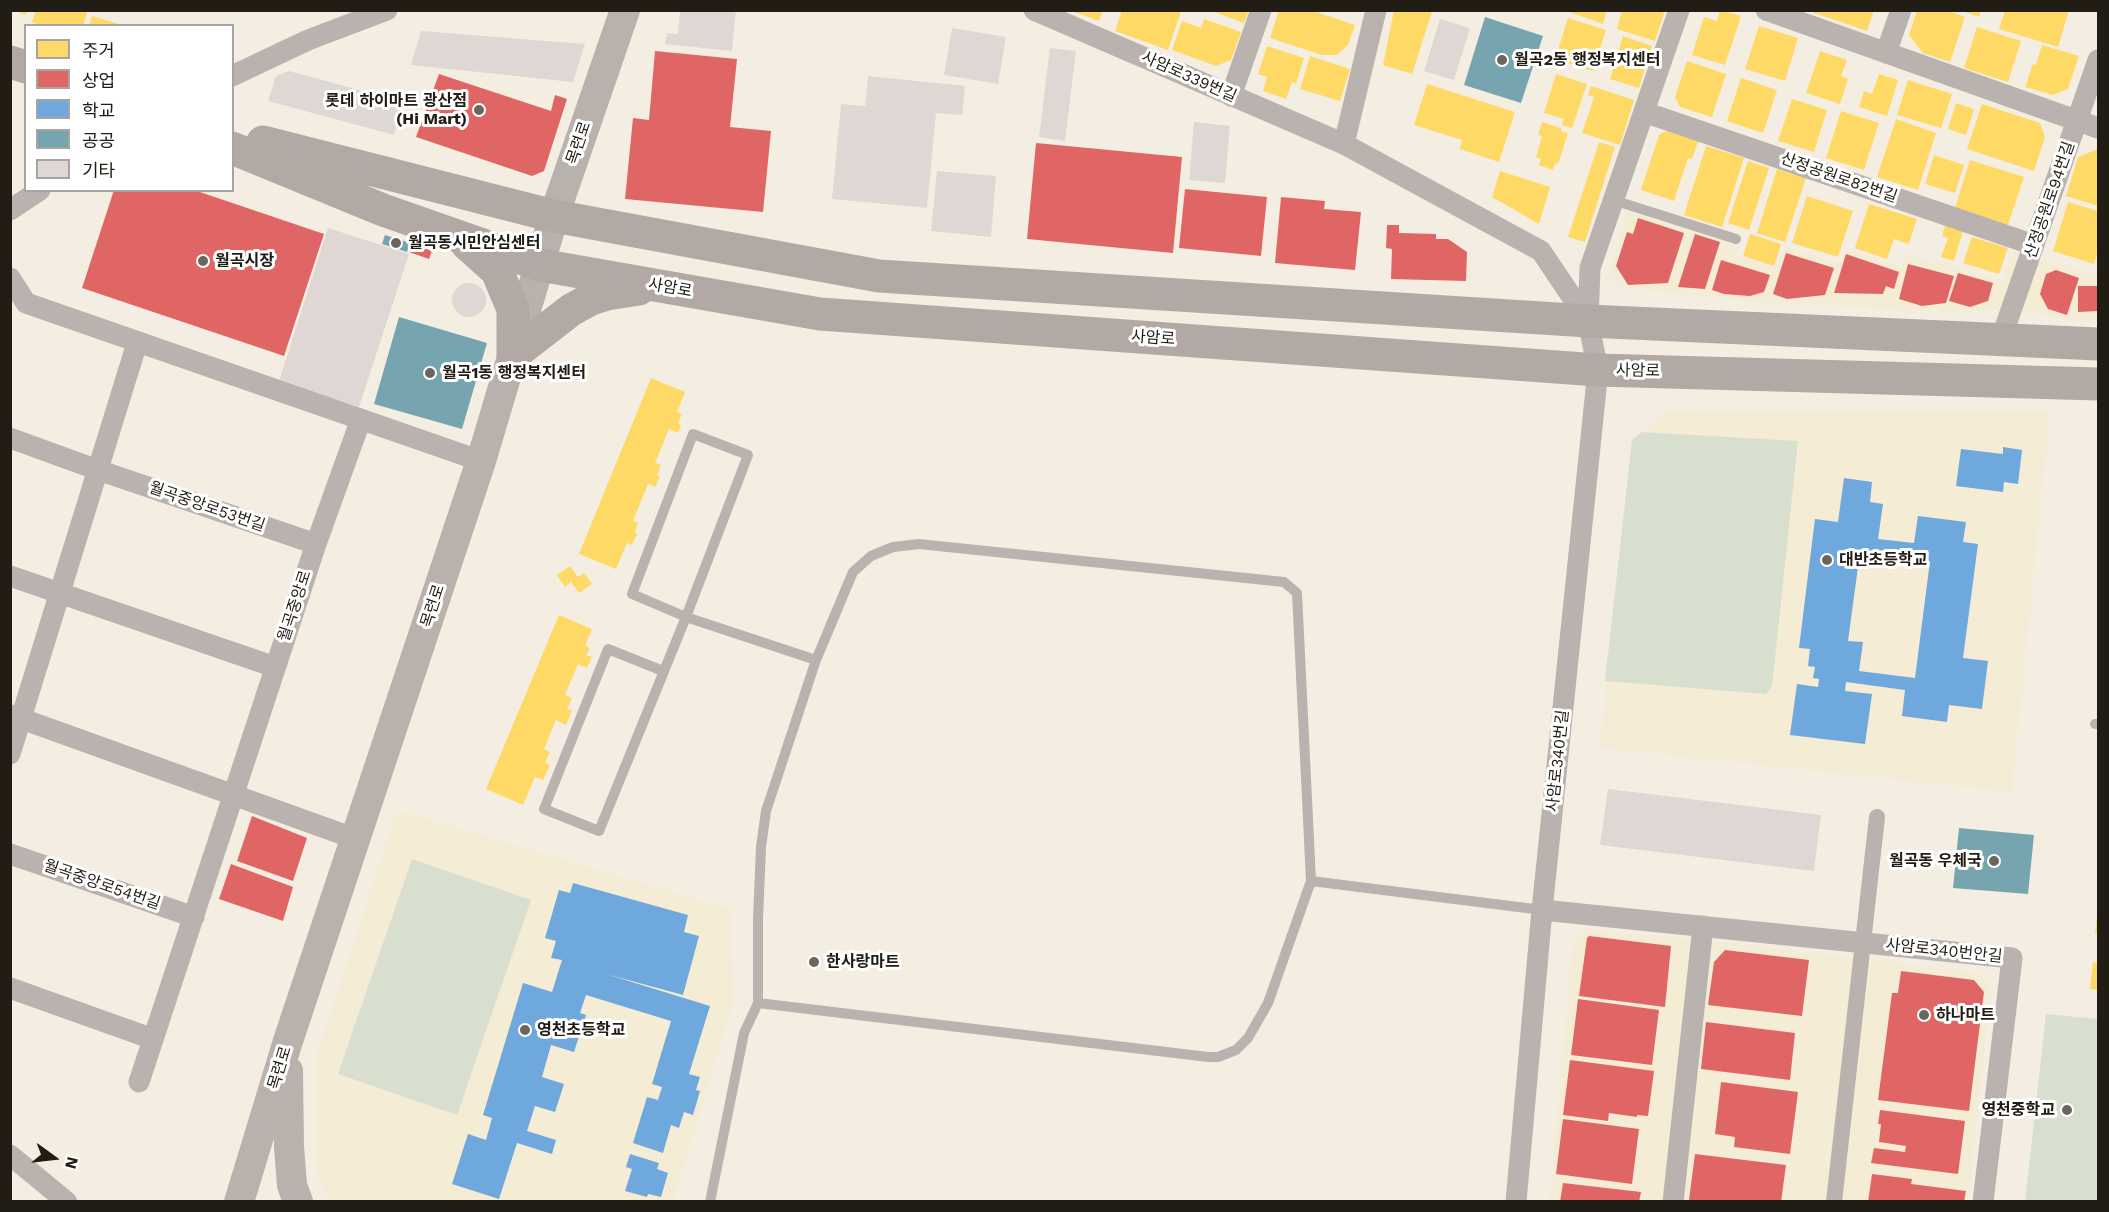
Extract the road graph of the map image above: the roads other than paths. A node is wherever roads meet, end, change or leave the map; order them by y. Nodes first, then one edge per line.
1 (387, 10) edge
2 (625, 10) edge
3 (1034, 10) edge
4 (1261, 10) edge
5 (1376, 10) edge
6 (1679, 10) edge
7 (1766, 10) edge
8 (1901, 10) edge
9 (360, 15) edge
10 (1886, 53) junction
11 (2098, 60) edge
12 (234, 75) edge
13 (1231, 96) junction
14 (1644, 112) junction
15 (2078, 121) junction
16 (2098, 128) edge
17 (234, 136) edge
18 (1344, 144) junction
19 (234, 148) edge
20 (37, 192) edge
21 (1613, 200) junction
22 (10, 210) edge
23 (554, 216) junction
24 (459, 237) junction
25 (1736, 239) dead end
26 (2034, 244) junction
27 (540, 265) junction
28 (10, 278) edge
29 (661, 286) junction
30 (1588, 321) junction
31 (2001, 339) junction
32 (137, 343) junction
33 (2098, 344) edge
34 (513, 355) junction
35 (1598, 369) junction
36 (2098, 384) edge
37 (361, 419) junction
38 (10, 438) edge
39 (481, 461) junction
40 (98, 470) junction
41 (316, 544) junction
42 (10, 576) edge
43 (61, 592) junction
44 (686, 617) junction
45 (816, 660) junction
46 (275, 667) junction
47 (663, 671) junction
48 (16, 716) edge
49 (10, 754) edge
50 (233, 795) junction
51 (1877, 817) dead end
52 (356, 839) junction
53 (10, 854) edge
54 (1311, 881) junction
55 (1542, 910) junction
56 (194, 916) junction
57 (1703, 926) junction
58 (1862, 943) junction
59 (10, 988) edge
60 (758, 1004) junction
61 (153, 1039) junction
62 (287, 1044) junction
63 (139, 1082) dead end
64 (10, 1155) edge
65 (67, 1202) edge
66 (238, 1202) edge
67 (298, 1202) edge
68 (710, 1202) edge
69 (1516, 1202) edge
70 (1673, 1202) edge
71 (1834, 1202) edge
72 (1983, 1202) edge

1 - 9 street
2 - 23 main road, 목련로
3 - 13 street, 사암로339번길
4 - 13 street
5 - 18 street
6 - 14 street
7 - 10 street
8 - 10 street
9 - 12 street
10 - 15 street
11 - 15 street, 산정공원로94번길
13 - 18 street, 사암로339번길
14 - 21 street
14 - 26 street, 산정공원로82번길
15 - 16 street
15 - 26 street, 산정공원로94번길
17 - 23 main road
18 - 30 street, 사암로339번길
19 - 24 main road, 사암로
20 - 22 street
21 - 25 lane
21 - 30 street
23 - 27 main road, 목련로
23 - 30 main road
24 - 27 main road, 사암로
24 - 34 main road
26 - 31 street, 산정공원로94번길
27 - 29 main road, 사암로
27 - 34 main road, 목련로
28 - 32 street
29 - 34 main road
29 - 35 main road, 사암로
30 - 31 main road
30 - 35 street, 사암로340번길
31 - 33 main road
32 - 37 street
32 - 40 street
34 - 39 main road, 목련로
35 - 36 main road, 사암로
35 - 55 street, 사암로340번길
37 - 39 street
37 - 41 street, 월곡중앙로
38 - 40 street, 월곡중앙로53번길
39 - 52 main road, 목련로
40 - 41 street, 월곡중앙로53번길
40 - 43 street
41 - 46 street, 월곡중앙로
42 - 43 street
43 - 46 street
43 - 48 street
44 - 44 lane
44 - 45 lane
44 - 47 lane
45 - 54 lane
45 - 60 lane
46 - 50 street, 월곡중앙로
47 - 47 lane
48 - 49 street
48 - 50 street
50 - 52 street
50 - 56 street, 월곡중앙로
51 - 58 street
52 - 62 main road, 목련로
53 - 56 street, 월곡중앙로54번길
54 - 55 lane
54 - 60 lane
55 - 57 street, 사암로340번안길
55 - 69 street, 사암로340번길
56 - 61 street, 월곡중앙로
57 - 58 street, 사암로340번안길
57 - 70 street
58 - 71 street
58 - 72 street, 사암로340번안길
59 - 61 street
60 - 68 lane
61 - 63 street, 월곡중앙로
62 - 66 main road, 목련로
62 - 67 main road
64 - 65 street

